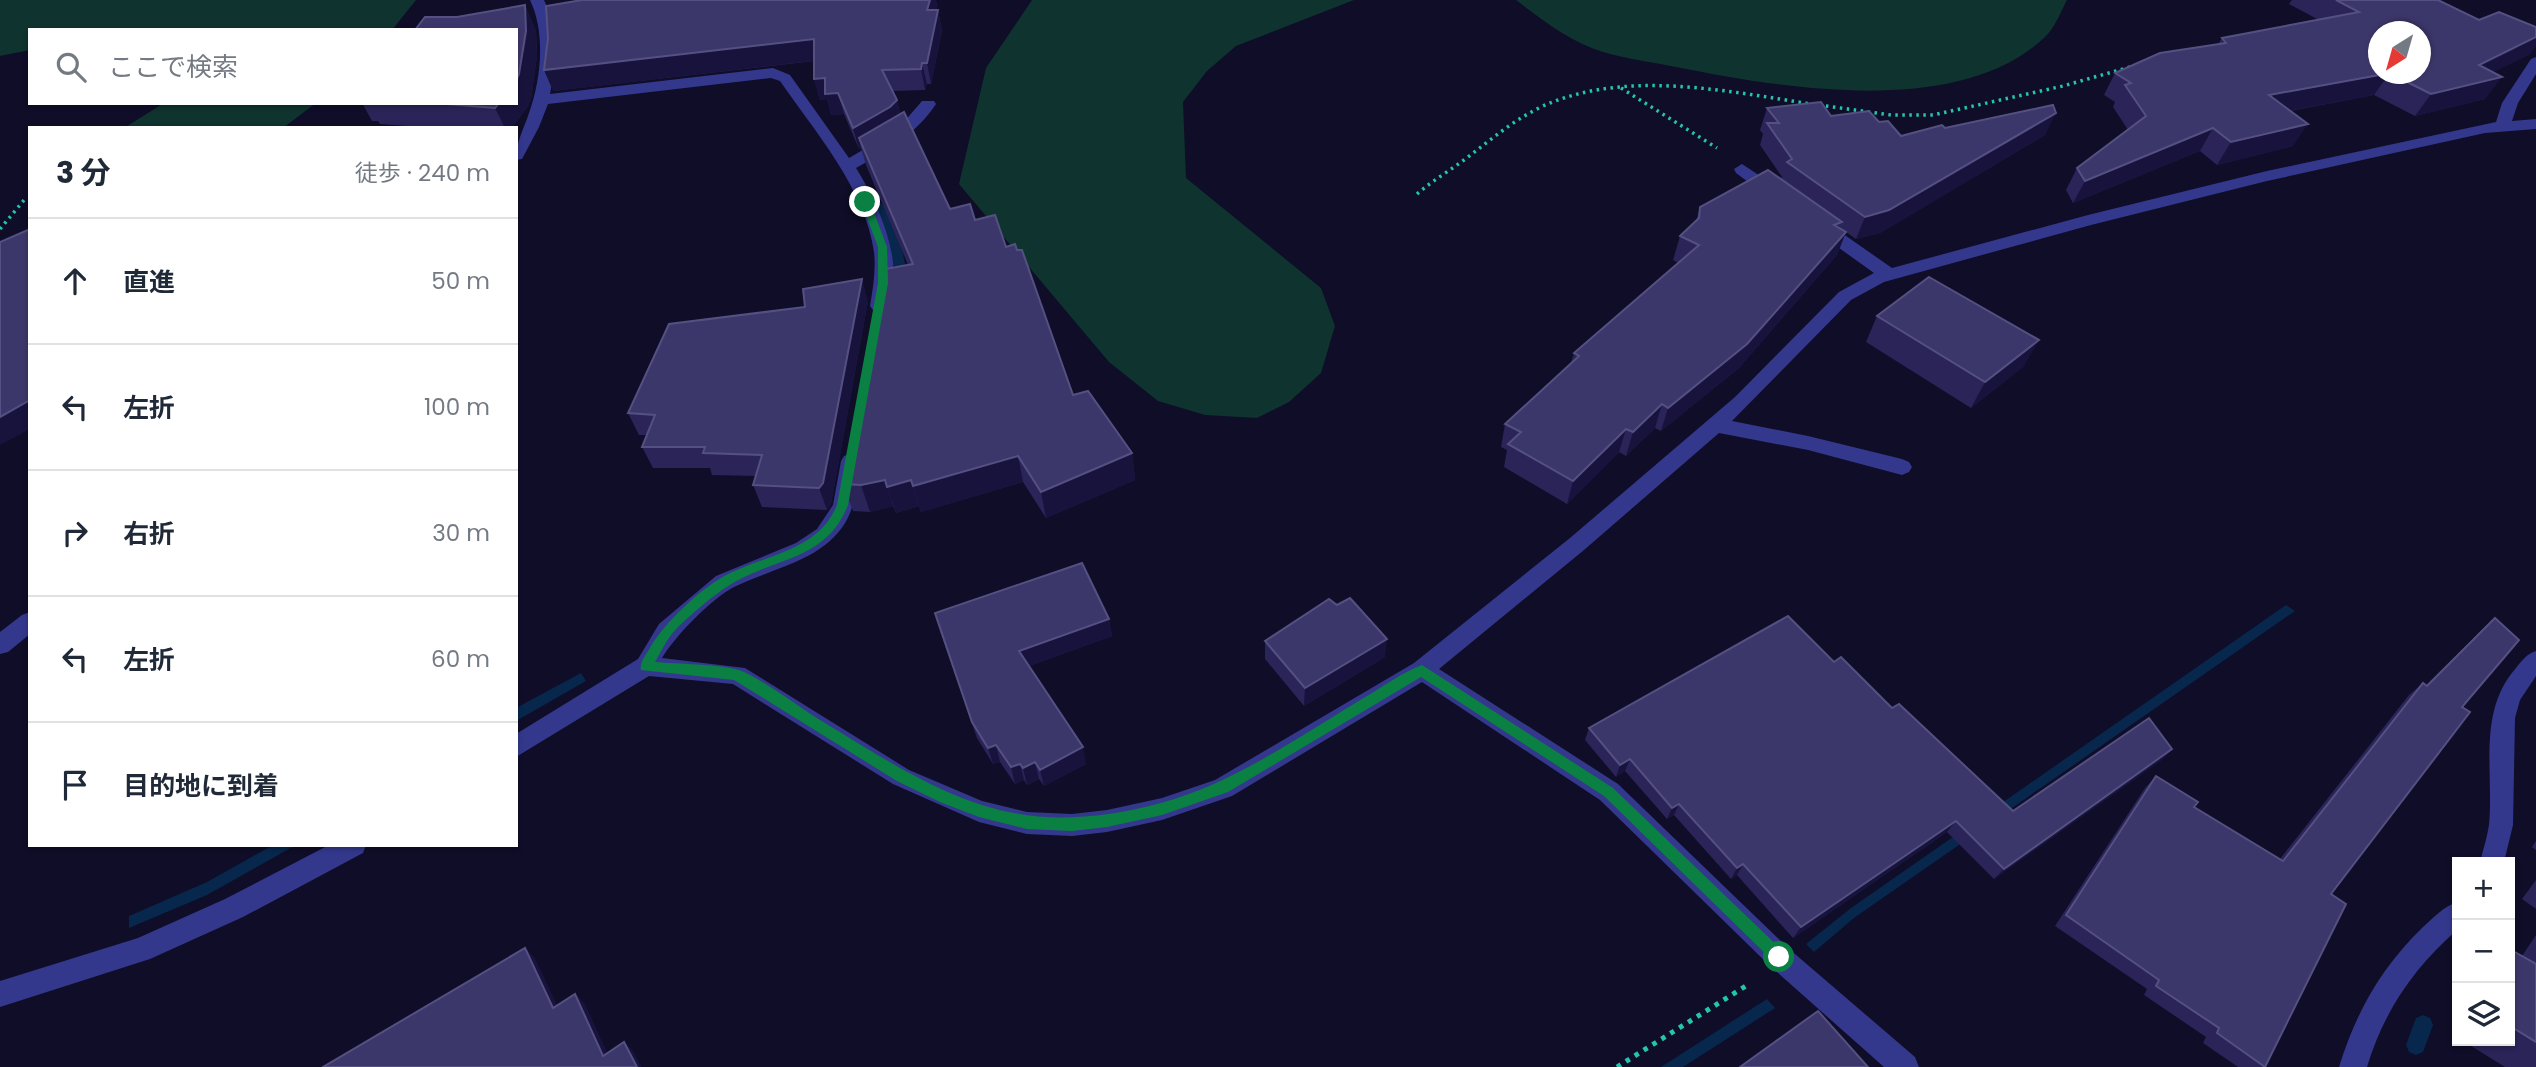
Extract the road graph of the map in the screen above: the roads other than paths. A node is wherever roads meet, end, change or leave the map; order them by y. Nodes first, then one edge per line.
1 (537, 0) edge
2 (2536, 62) edge
3 (543, 100) junction
4 (928, 104) dead end
5 (2536, 124) edge
6 (2502, 127) junction
7 (518, 152) edge
8 (846, 166) junction
9 (1742, 169) road end
10 (1889, 275) junction
11 (876, 323) edge
12 (1715, 425) junction
13 (855, 441) edge
14 (1902, 467) dead end
15 (28, 623) edge
16 (0, 645) edge
17 (2536, 660) edge
18 (646, 667) junction
19 (1422, 670) junction
20 (518, 746) edge
21 (350, 847) edge
22 (2493, 857) edge
23 (2452, 918) edge
24 (0, 994) edge
25 (1905, 1067) edge
26 (2353, 1067) edge

1 - 3 street
2 - 6 street
3 - 7 street
3 - 8 street
4 - 8 street
5 - 6 street
6 - 10 street
8 - 11 street
9 - 10 street
10 - 12 street
12 - 14 street
12 - 19 street
13 - 18 street
15 - 16 street
17 - 22 street
18 - 19 street
18 - 20 street
19 - 25 street
21 - 24 street
23 - 26 street

